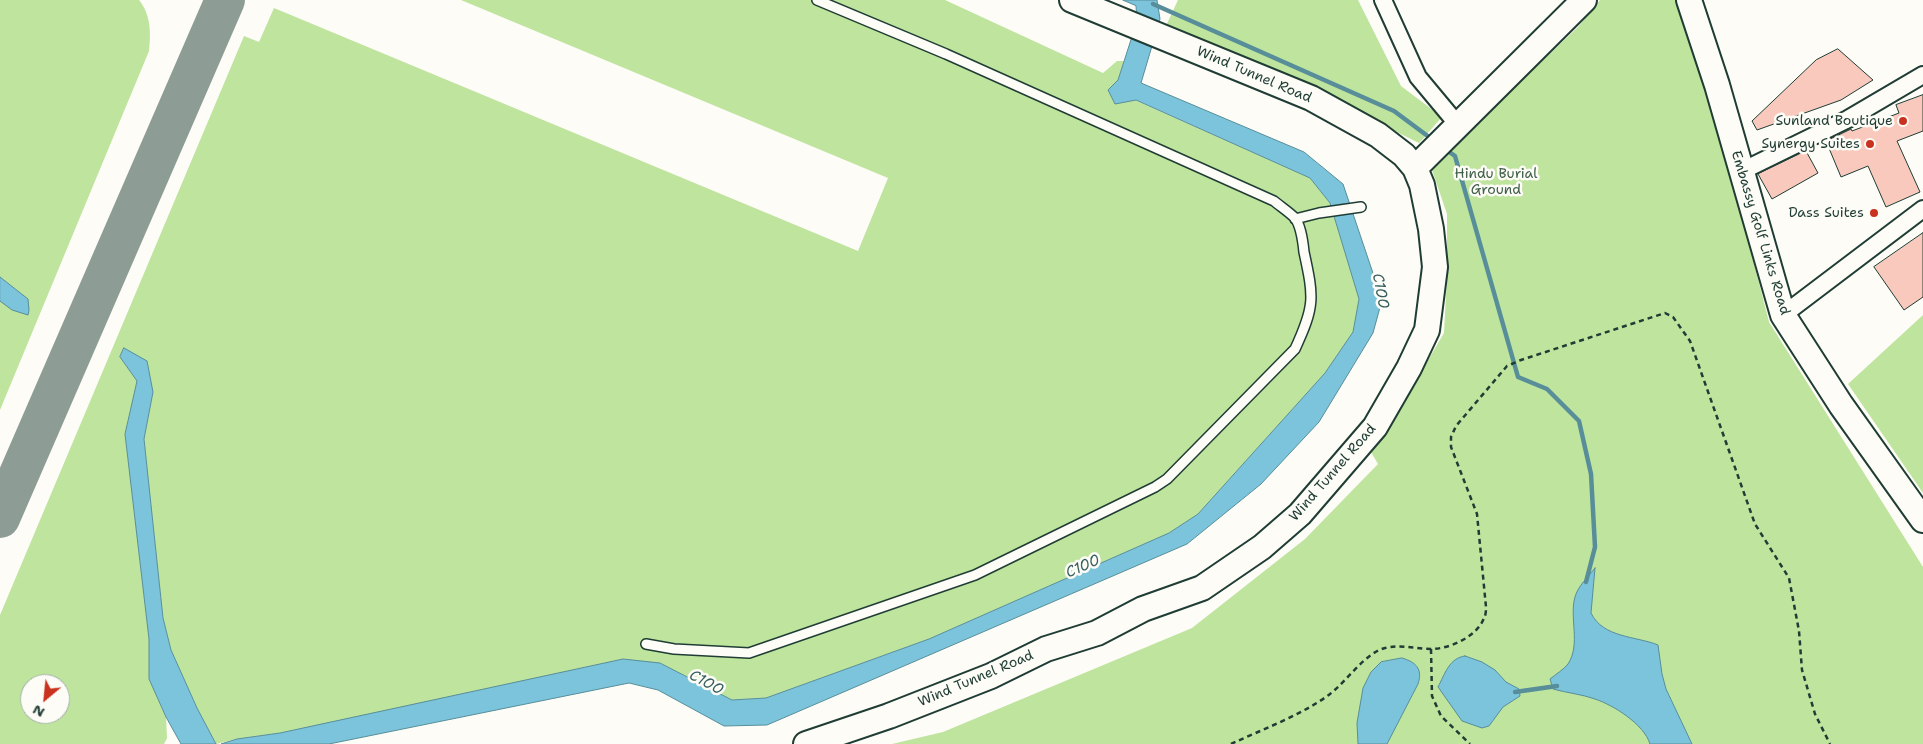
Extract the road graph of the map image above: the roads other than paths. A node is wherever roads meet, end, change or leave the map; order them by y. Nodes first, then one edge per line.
1 (817, 0) edge
2 (1072, 0) edge
3 (1383, 0) edge
4 (1689, 0) edge
5 (1578, 2) edge
6 (1923, 75) edge
7 (1445, 137) junction
8 (1415, 168) junction
9 (1742, 171) junction
10 (1361, 207) dead end
11 (1923, 209) edge
12 (1296, 219) junction
13 (1783, 315) junction
14 (1923, 520) edge
15 (646, 644) dead end
16 (806, 744) edge

1 - 12 lane
2 - 8 street, Wind Tunnel Road
3 - 7 street
4 - 9 street, Embassy Golf Links Road
5 - 7 street
6 - 9 street
7 - 8 street
8 - 16 street, Wind Tunnel Road
9 - 13 street, Embassy Golf Links Road
10 - 12 lane
11 - 13 street
12 - 15 lane
13 - 14 street, Embassy Golf Links Road

